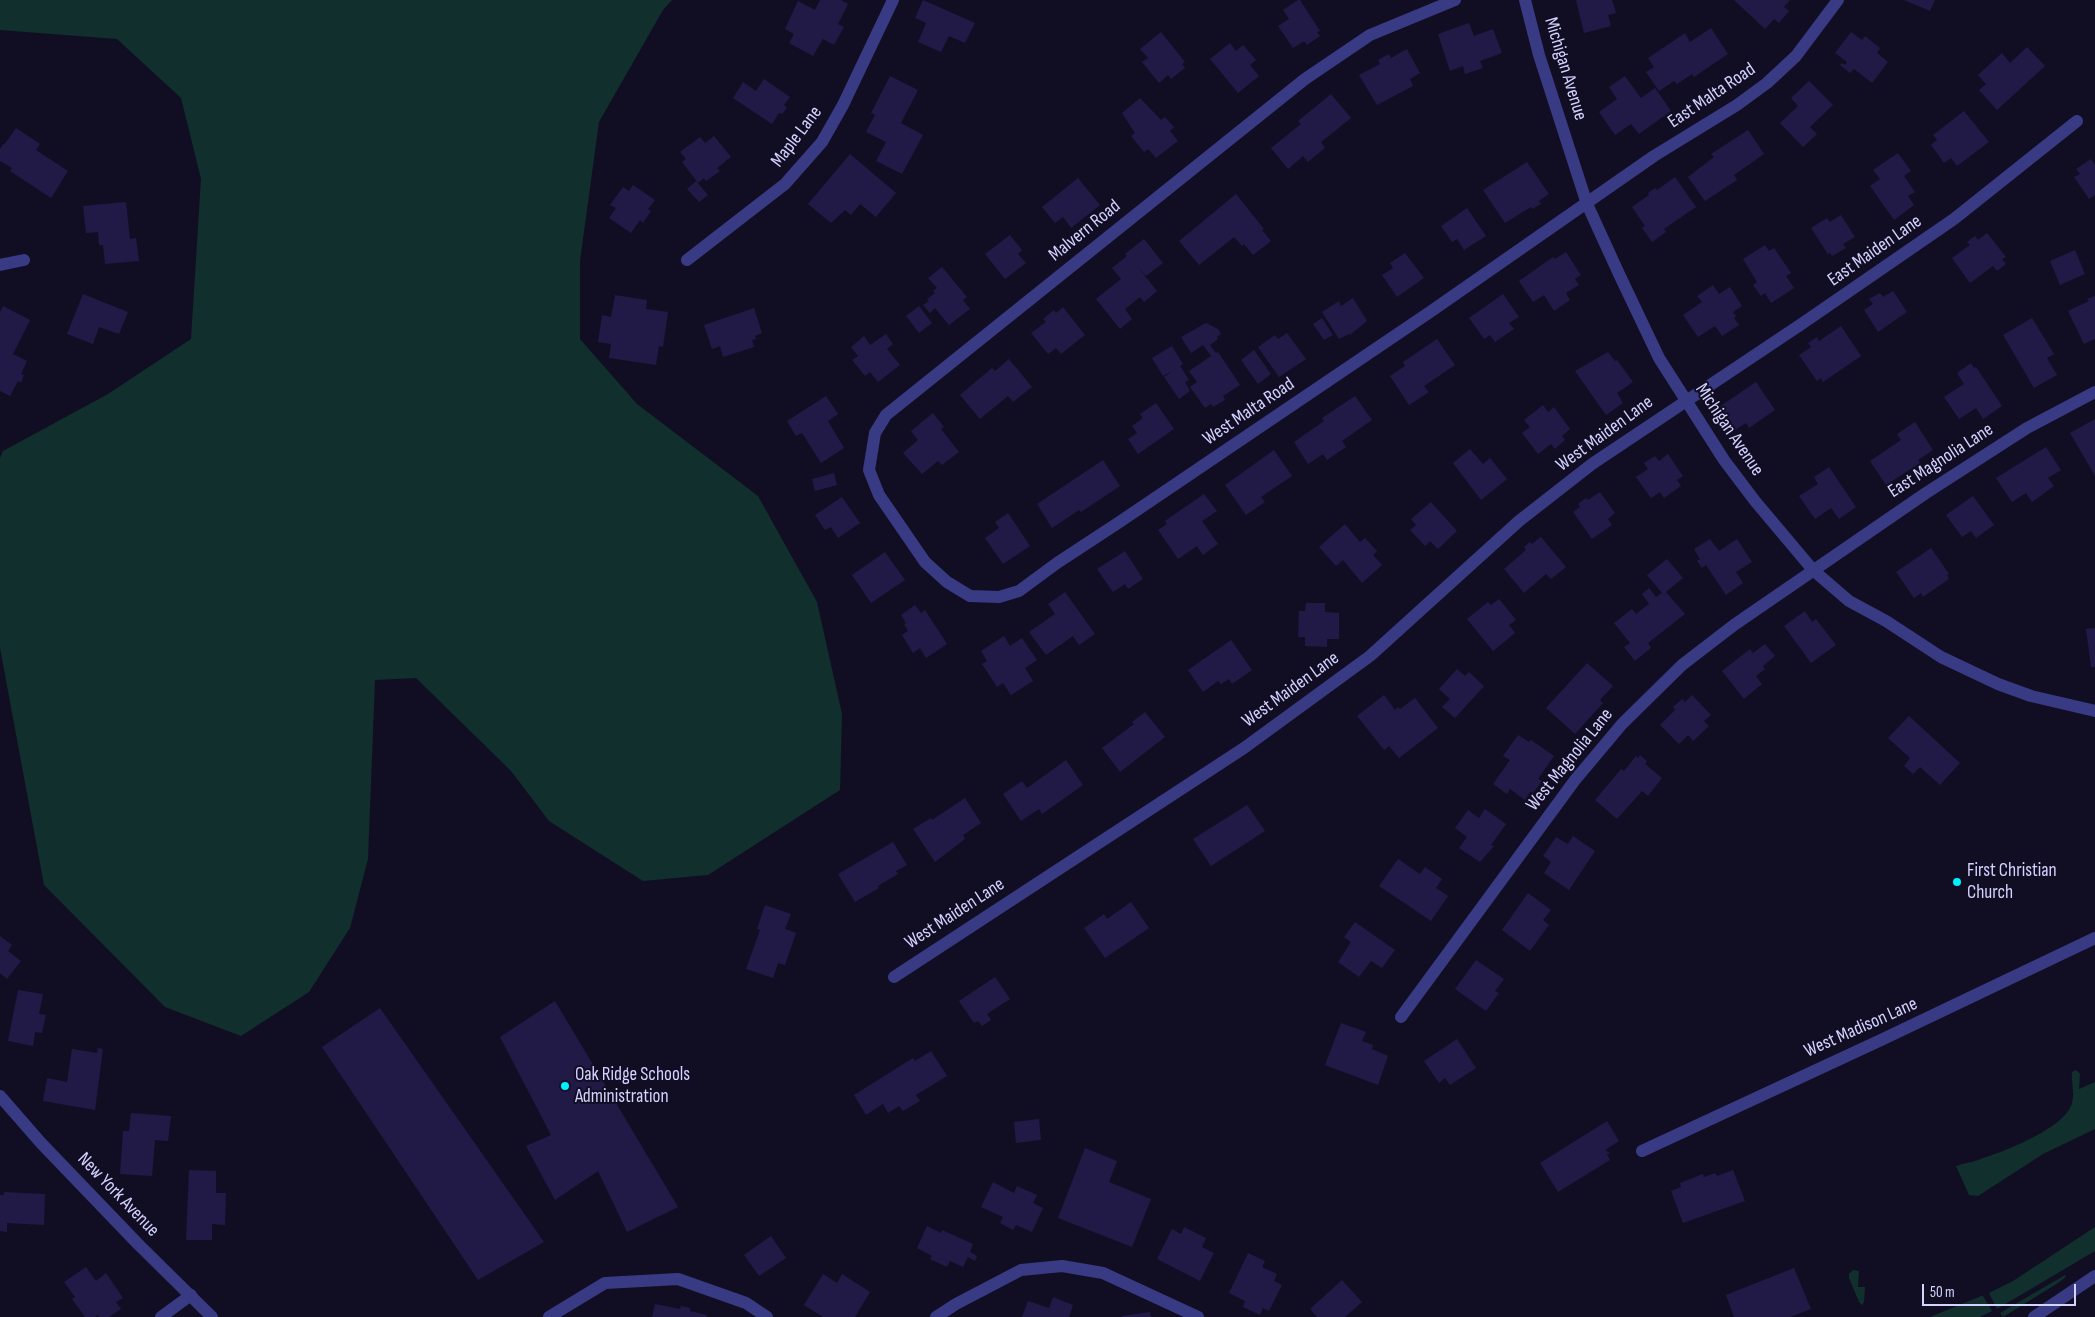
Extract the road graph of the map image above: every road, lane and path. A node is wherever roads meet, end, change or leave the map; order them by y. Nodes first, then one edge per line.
1 (893, 0) edge
2 (1455, 0) edge
3 (1525, 0) edge
4 (1838, 0) edge
5 (2078, 121) dead end
6 (1587, 204) junction
7 (24, 260) dead end
8 (687, 260) dead end
9 (0, 265) edge
10 (2095, 392) edge
11 (1686, 400) junction
12 (925, 562) joint
13 (1813, 570) junction
14 (2095, 711) edge
15 (2095, 938) edge
16 (894, 976) dead end
17 (1401, 1017) dead end
18 (0, 1096) edge
19 (1642, 1151) dead end
20 (2095, 1276) edge
21 (191, 1295) junction
22 (161, 1317) edge
23 (212, 1317) edge
24 (548, 1317) edge
25 (767, 1317) edge
26 (936, 1317) edge
27 (1198, 1317) edge
28 (2034, 1317) edge

1 - 8 street, Maple Lane
2 - 12 street, Malvern Road
3 - 6 street, Michigan Avenue
4 - 6 street, East Malta Road
5 - 11 street, East Maiden Lane
6 - 11 street, Michigan Avenue
6 - 12 street, West Malta Road
7 - 9 street
10 - 13 street, East Magnolia Lane
11 - 13 street, Michigan Avenue
11 - 16 street, West Maiden Lane
13 - 14 street, Michigan Avenue
13 - 17 street, West Magnolia Lane
15 - 19 street, West Madison Lane
18 - 21 street, New York Avenue
20 - 28 street
21 - 22 street
21 - 23 street, New York Avenue
24 - 25 street
26 - 27 street

